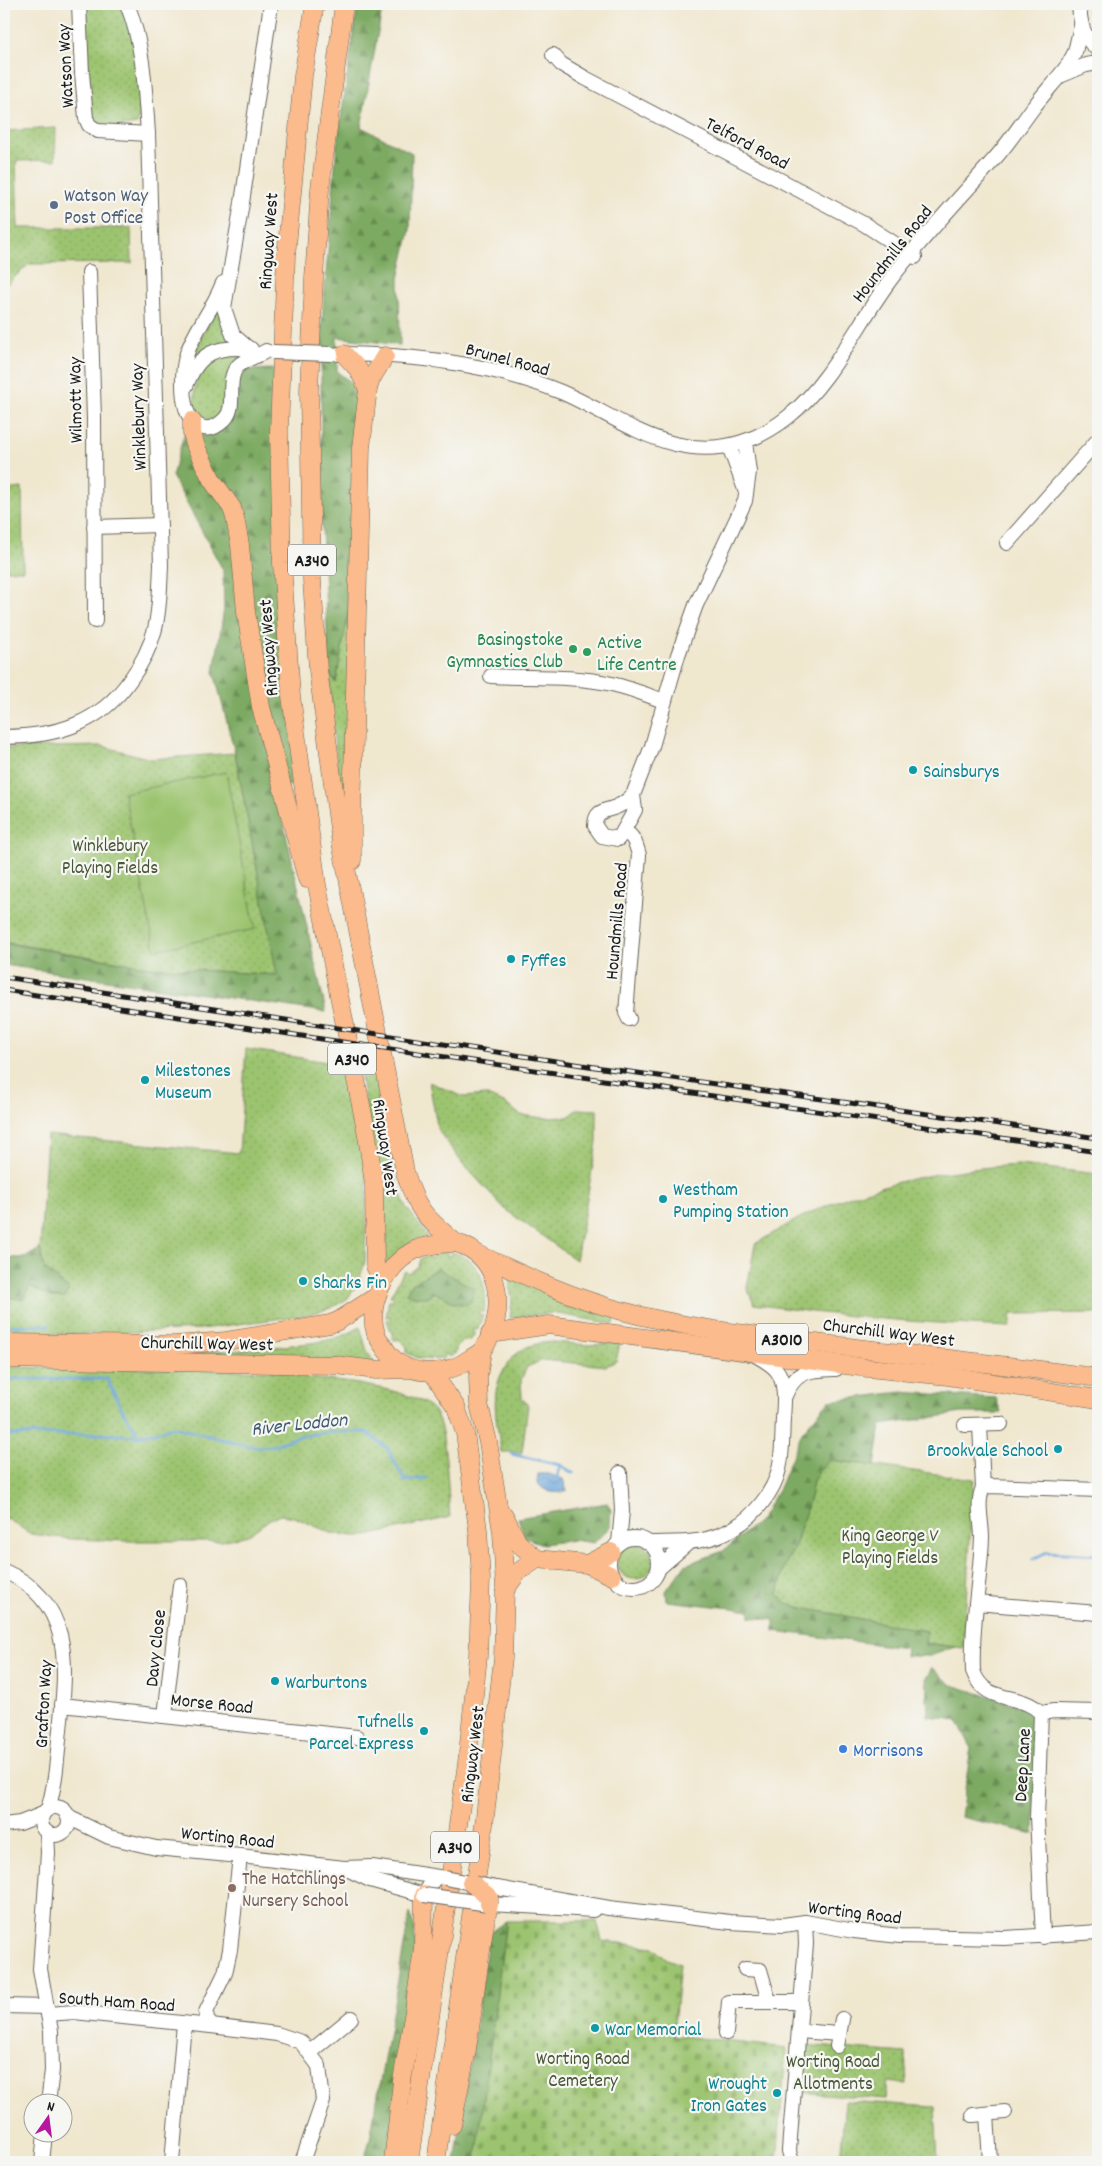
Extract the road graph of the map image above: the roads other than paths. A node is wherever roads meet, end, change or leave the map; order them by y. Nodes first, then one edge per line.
1 (79, 4) edge
2 (127, 4) edge
3 (271, 4) edge
4 (315, 4) edge
5 (344, 4) edge
6 (1078, 6) edge
7 (1081, 26) junction
8 (1098, 50) edge
9 (1098, 63) edge
10 (557, 64) dead end
11 (1059, 76) junction
12 (148, 134) junction
13 (912, 256) junction
14 (233, 257) junction
15 (89, 272) dead end
16 (337, 354) junction
17 (247, 355) junction
18 (386, 356) junction
19 (368, 389) junction
20 (184, 394) junction
21 (192, 421) junction
22 (1098, 440) edge
23 (745, 442) junction
24 (729, 446) junction
25 (747, 494) junction
26 (160, 526) junction
27 (94, 527) junction
28 (1007, 543) dead end
29 (95, 621) dead end
30 (491, 676) dead end
31 (664, 701) junction
32 (4, 737) edge
33 (634, 795) junction
34 (624, 831) junction
35 (353, 906) junction
36 (337, 985) junction
37 (629, 1019) dead end
38 (456, 1243) junction
39 (478, 1254) junction
40 (380, 1290) junction
41 (490, 1334) junction
42 (4, 1343) edge
43 (482, 1351) junction
44 (749, 1351) junction
45 (4, 1359) edge
46 (868, 1368) junction
47 (409, 1369) junction
48 (432, 1372) junction
49 (1098, 1378) edge
50 (784, 1399) junction
51 (1098, 1399) edge
52 (1001, 1424) dead end
53 (965, 1425) dead end
54 (980, 1425) junction
55 (620, 1473) dead end
56 (983, 1488) junction
57 (1098, 1490) edge
58 (498, 1503) junction
59 (622, 1511) junction
60 (643, 1540) junction
61 (687, 1544) junction
62 (615, 1548) junction
63 (537, 1560) junction
64 (587, 1564) junction
65 (659, 1568) junction
66 (4, 1571) edge
67 (612, 1576) junction
68 (180, 1585) dead end
69 (505, 1590) junction
70 (976, 1603) junction
71 (1098, 1613) edge
72 (62, 1706) junction
73 (1098, 1712) edge
74 (1041, 1713) junction
75 (165, 1716) junction
76 (358, 1738) dead end
77 (57, 1774) junction
78 (65, 1813) junction
79 (4, 1825) edge
80 (51, 1825) junction
81 (109, 1837) junction
82 (240, 1856) junction
83 (344, 1868) junction
84 (435, 1877) junction
85 (471, 1883) junction
86 (417, 1893) junction
87 (489, 1904) junction
88 (609, 1908) junction
89 (805, 1922) junction
90 (1098, 1932) edge
91 (1043, 1937) junction
92 (745, 1969) dead end
93 (217, 1988) junction
94 (769, 2000) junction
95 (801, 2002) junction
96 (4, 2006) edge
97 (47, 2010) junction
98 (354, 2017) dead end
99 (842, 2019) dead end
100 (186, 2024) junction
101 (211, 2026) junction
102 (799, 2031) junction
103 (726, 2033) dead end
104 (310, 2052) junction
105 (49, 2094) edge
106 (1005, 2112) dead end
107 (44, 2144) edge
108 (42, 2162) edge
109 (172, 2162) edge
110 (302, 2162) edge
111 (394, 2162) edge
112 (409, 2162) edge
113 (436, 2162) edge
114 (445, 2162) edge
115 (792, 2162) edge
116 (990, 2162) edge

1 - 12 street, Watson Way
2 - 12 street, Winklebury Way
3 - 14 street
4 - 36 main road, Ringway West / A340
5 - 35 main road, Ringway West / A340
6 - 7 street
7 - 8 street
7 - 11 street, Houndmills Road
9 - 11 street
10 - 13 street, Telford Road
11 - 13 street, Houndmills Road
12 - 26 street, Winklebury Way
13 - 23 street, Houndmills Road
14 - 17 street
14 - 20 street
15 - 27 street, Wilmott Way
16 - 17 street, Brunel Road, bridge
16 - 18 street, Brunel Road
16 - 19 main road
17 - 20 street, Brunel Road
17 - 21 street
18 - 19 main road
18 - 24 street, Brunel Road
19 - 35 main road
20 - 21 street
21 - 36 main road
22 - 28 street
23 - 24 street, Houndmills Road
23 - 25 street
24 - 25 street
25 - 31 street
26 - 27 street
26 - 32 street, Winklebury Way
27 - 29 street, Wilmott Way
30 - 31 street
31 - 33 street
33 - 34 street
33 - 34 street, Houndmills Road
34 - 37 street, Houndmills Road
35 - 38 main road, Ringway West / A340
36 - 40 main road, Ringway West / A340
38 - 39 main road
38 - 40 main road
39 - 41 main road
39 - 49 main road, Churchill Way West / A3010
40 - 42 main road, Churchill Way West
40 - 47 main road
41 - 43 main road
41 - 44 main road, Churchill Way West / A3010
43 - 48 main road
43 - 58 main road, Ringway West / A340
44 - 46 main road, Churchill Way West / A3010
44 - 50 street
45 - 47 main road, Churchill Way West
46 - 50 street
46 - 51 main road, Churchill Way West / A3010
47 - 48 main road
48 - 112 main road, Ringway West / A340
50 - 61 street
52 - 54 street
53 - 54 street
54 - 56 street, Deep Lane
55 - 59 street
56 - 57 street
56 - 70 street, Deep Lane
58 - 63 main road
58 - 69 main road, Ringway West / A340
59 - 60 street
59 - 62 street
60 - 61 street
60 - 62 street
60 - 65 street
61 - 65 street
62 - 64 main road
62 - 67 street
63 - 64 main road
63 - 69 main road
64 - 67 main road
65 - 67 street
66 - 72 street, Grafton Way
68 - 75 street, Davy Close
69 - 113 main road, Ringway West / A340
70 - 71 street
70 - 74 street, Deep Lane
72 - 75 street, Morse Road
72 - 77 street, Grafton Way
73 - 74 street
74 - 91 street, Deep Lane
75 - 76 street, Morse Road
77 - 78 street, Grafton Way
77 - 80 street, Grafton Way
78 - 80 street
78 - 80 street
78 - 81 street, Worting Road
79 - 80 street, Worting Road
80 - 81 street, Worting Road
80 - 97 street
81 - 82 street, Worting Road
82 - 83 street, Worting Road
82 - 93 street, South Ham Road
83 - 84 street, Worting Road
83 - 86 street, Worting Road
84 - 85 street, Worting Road, bridge
84 - 86 street
85 - 87 main road, bridge
85 - 88 street, Worting Road, bridge
86 - 87 street, Worting Road, bridge
86 - 111 main road
87 - 88 street, Worting Road
87 - 114 main road
88 - 89 street, Worting Road
89 - 91 street, Worting Road
89 - 95 street
90 - 91 street, Worting Road
92 - 94 street
93 - 100 street, South Ham Road
93 - 101 street, South Ham Road
94 - 95 street
94 - 103 street
95 - 102 street
96 - 97 street, South Ham Road
97 - 100 street, South Ham Road
97 - 105 street
98 - 104 street
99 - 102 street
100 - 101 street, South Ham Road
100 - 109 street, South Ham Road
101 - 104 street, South Ham Road
102 - 115 street
104 - 110 street
106 - 116 street
107 - 108 street

